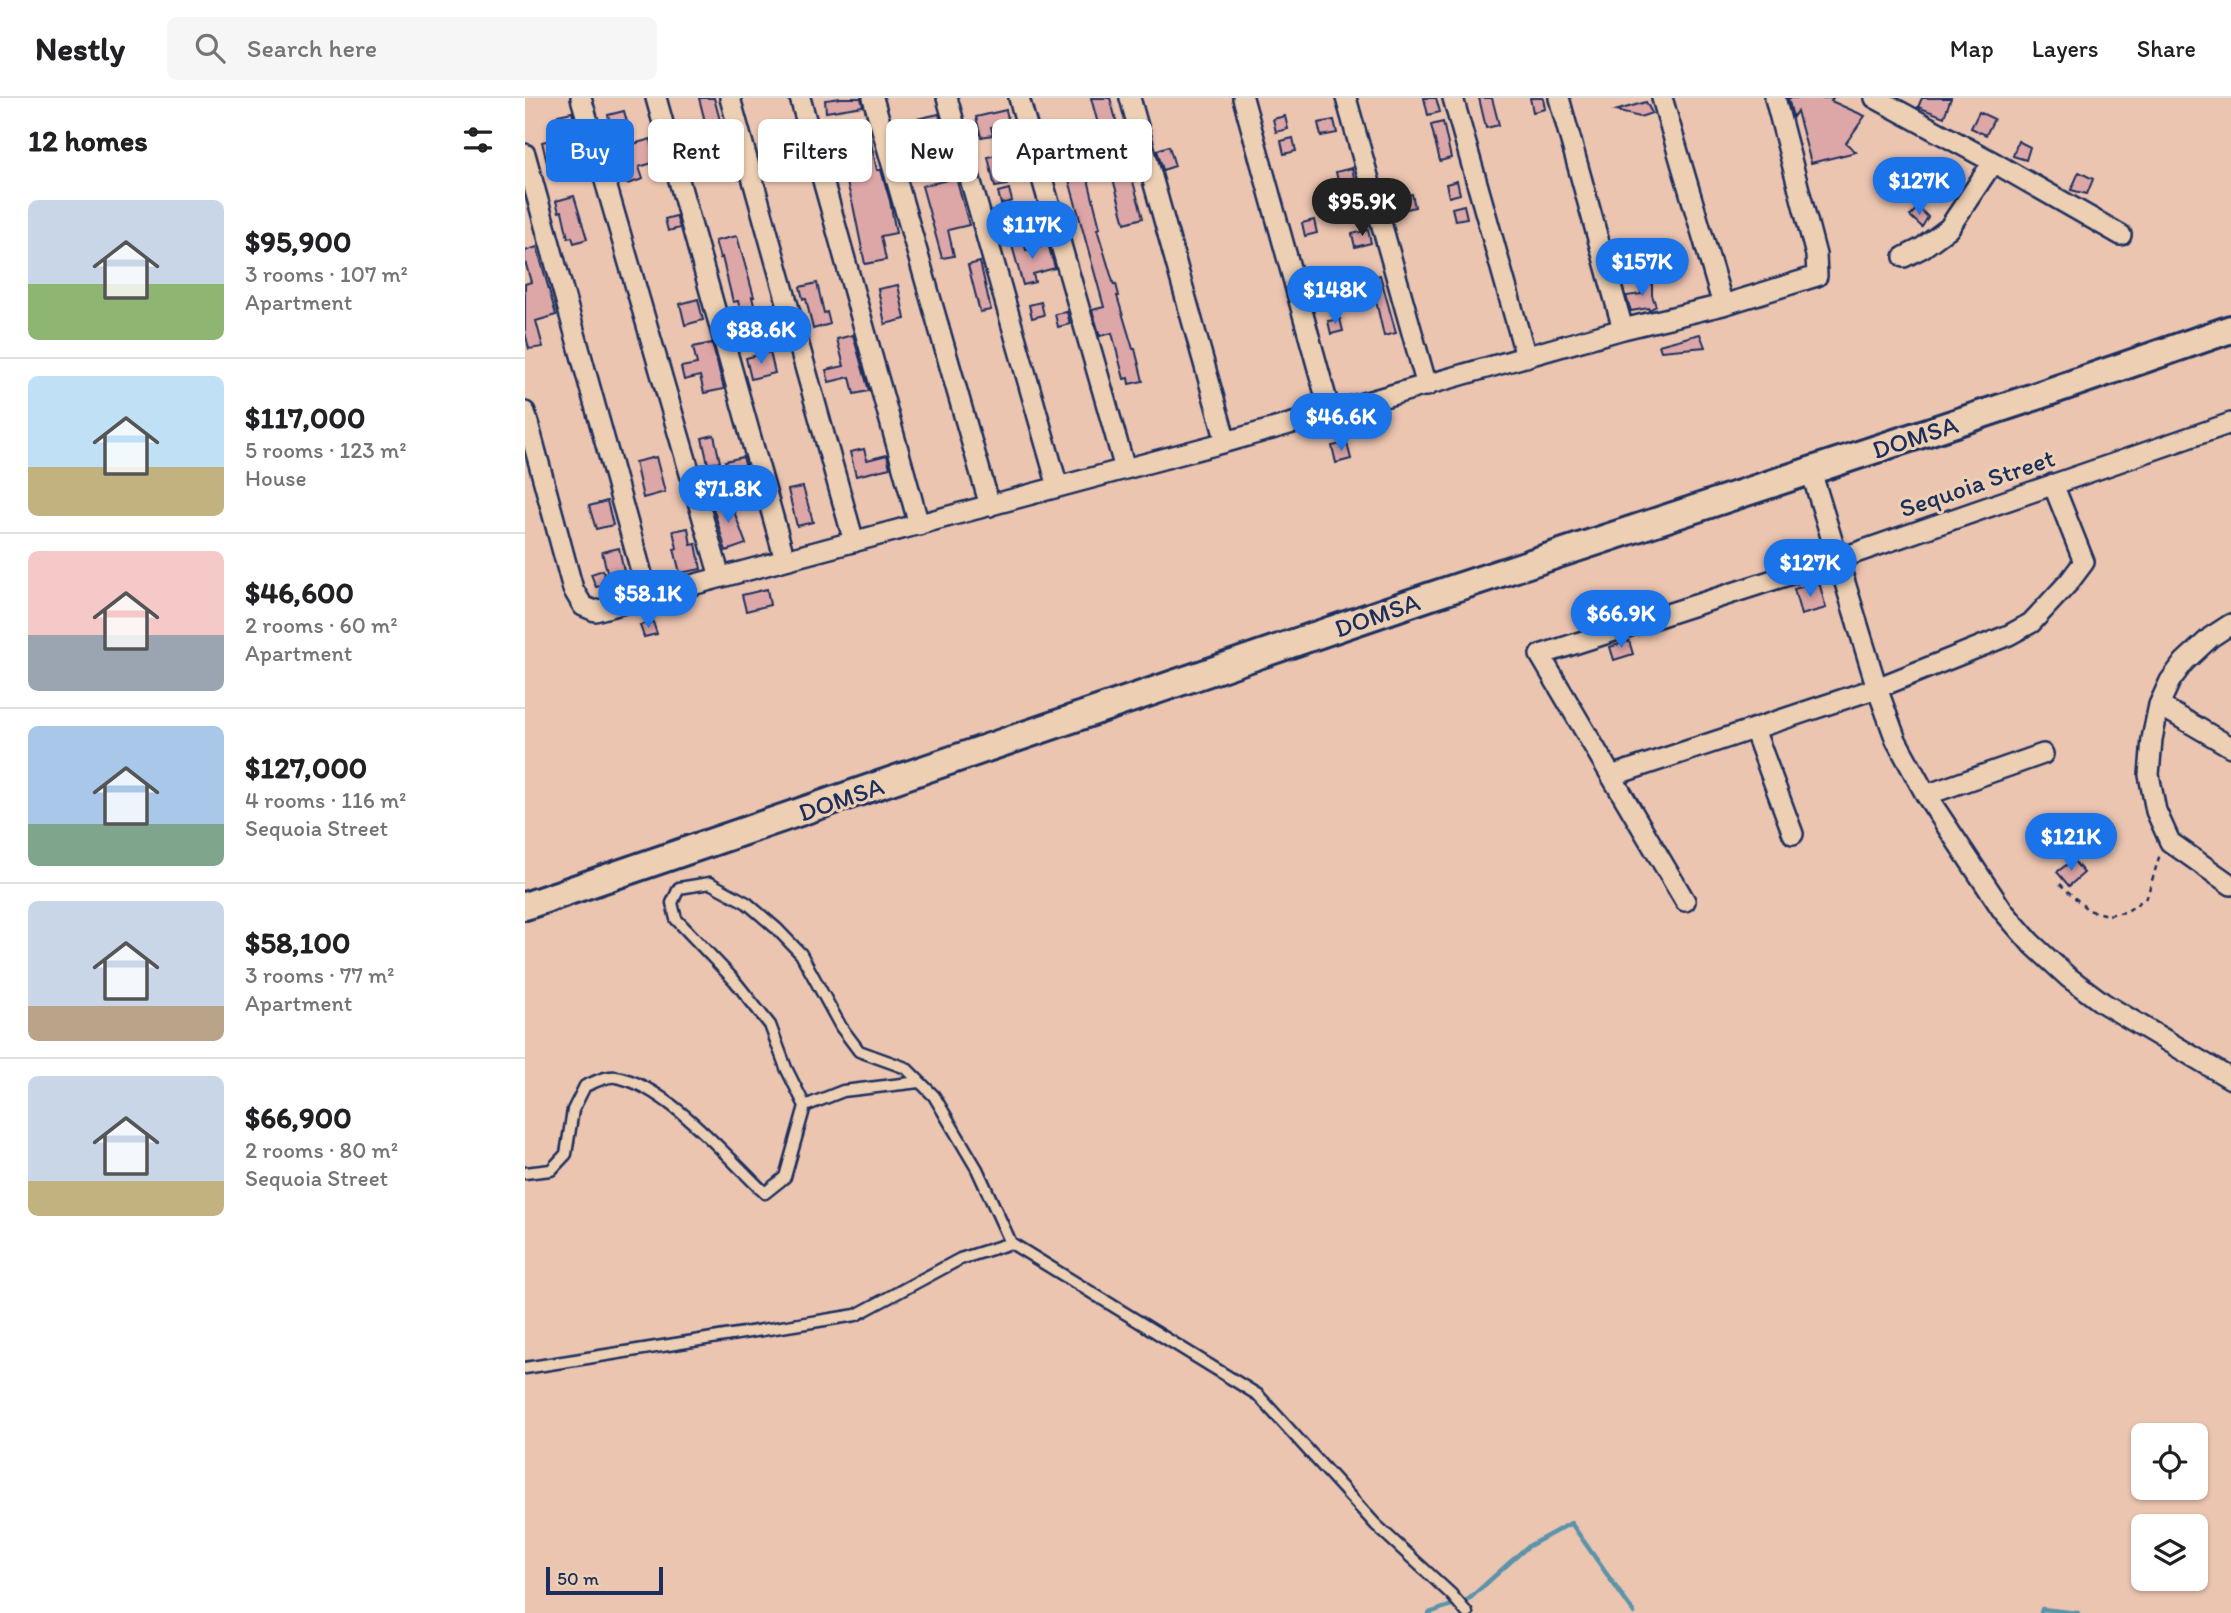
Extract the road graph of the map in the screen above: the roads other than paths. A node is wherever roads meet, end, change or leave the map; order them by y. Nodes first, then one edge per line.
1 (581, 98) edge
2 (656, 98) edge
3 (730, 98) edge
4 (800, 98) edge
5 (873, 98) edge
6 (947, 98) edge
7 (1019, 98) edge
8 (1130, 98) edge
9 (1243, 98) edge
10 (1346, 98) edge
11 (1453, 98) edge
12 (1559, 98) edge
13 (1663, 98) edge
14 (1775, 98) edge
15 (1875, 98) edge
16 (525, 154) edge
17 (1993, 162) junction
18 (2120, 235) dead end
19 (1904, 257) dead end
20 (1723, 305) junction
21 (1623, 329) junction
22 (2231, 329) edge
23 (1526, 357) junction
24 (1427, 386) junction
25 (525, 412) edge
26 (1330, 412) junction
27 (2231, 423) edge
28 (1226, 442) junction
29 (1125, 469) junction
30 (1811, 471) junction
31 (2053, 484) junction
32 (1058, 487) junction
33 (991, 506) junction
34 (919, 525) junction
35 (854, 542) junction
36 (1838, 559) junction
37 (785, 560) junction
38 (720, 577) junction
39 (648, 596) junction
40 (2231, 624) edge
41 (1877, 688) junction
42 (2159, 705) junction
43 (1754, 729) junction
44 (2231, 747) edge
45 (2043, 754) dead end
46 (1611, 776) junction
47 (1926, 794) junction
48 (1793, 834) dead end
49 (2231, 885) edge
50 (1685, 901) dead end
51 (525, 906) edge
52 (2231, 1079) edge
53 (919, 1082) junction
54 (805, 1106) junction
55 (525, 1173) edge
56 (1011, 1243) junction
57 (525, 1368) edge
58 (1467, 1613) edge

1 - 38 street
2 - 37 street
3 - 35 street
4 - 34 street
5 - 33 street
6 - 32 street
7 - 29 street
8 - 28 street
9 - 26 street
10 - 24 street
11 - 23 street
12 - 21 street
13 - 20 street
14 - 20 street
15 - 17 street
16 - 39 street
17 - 18 street
17 - 19 street
20 - 21 street
21 - 23 street
22 - 30 main road, DOMSA
23 - 24 street
24 - 26 street
25 - 39 street
26 - 28 street
27 - 31 street, Sequoia Street
28 - 29 street
29 - 32 street
30 - 36 street
30 - 51 main road, DOMSA
31 - 36 street, Sequoia Street
31 - 41 street
32 - 33 street
33 - 34 street
34 - 35 street
35 - 37 street
36 - 41 street
36 - 46 street, Sequoia Street
37 - 38 street
38 - 39 street
40 - 42 street
41 - 43 street
41 - 47 street
42 - 44 street
42 - 49 street
43 - 46 street
43 - 48 street
45 - 47 street
46 - 50 street
47 - 52 street
53 - 54 lane
53 - 54 lane
53 - 56 lane
54 - 55 lane
56 - 57 lane
56 - 58 lane

